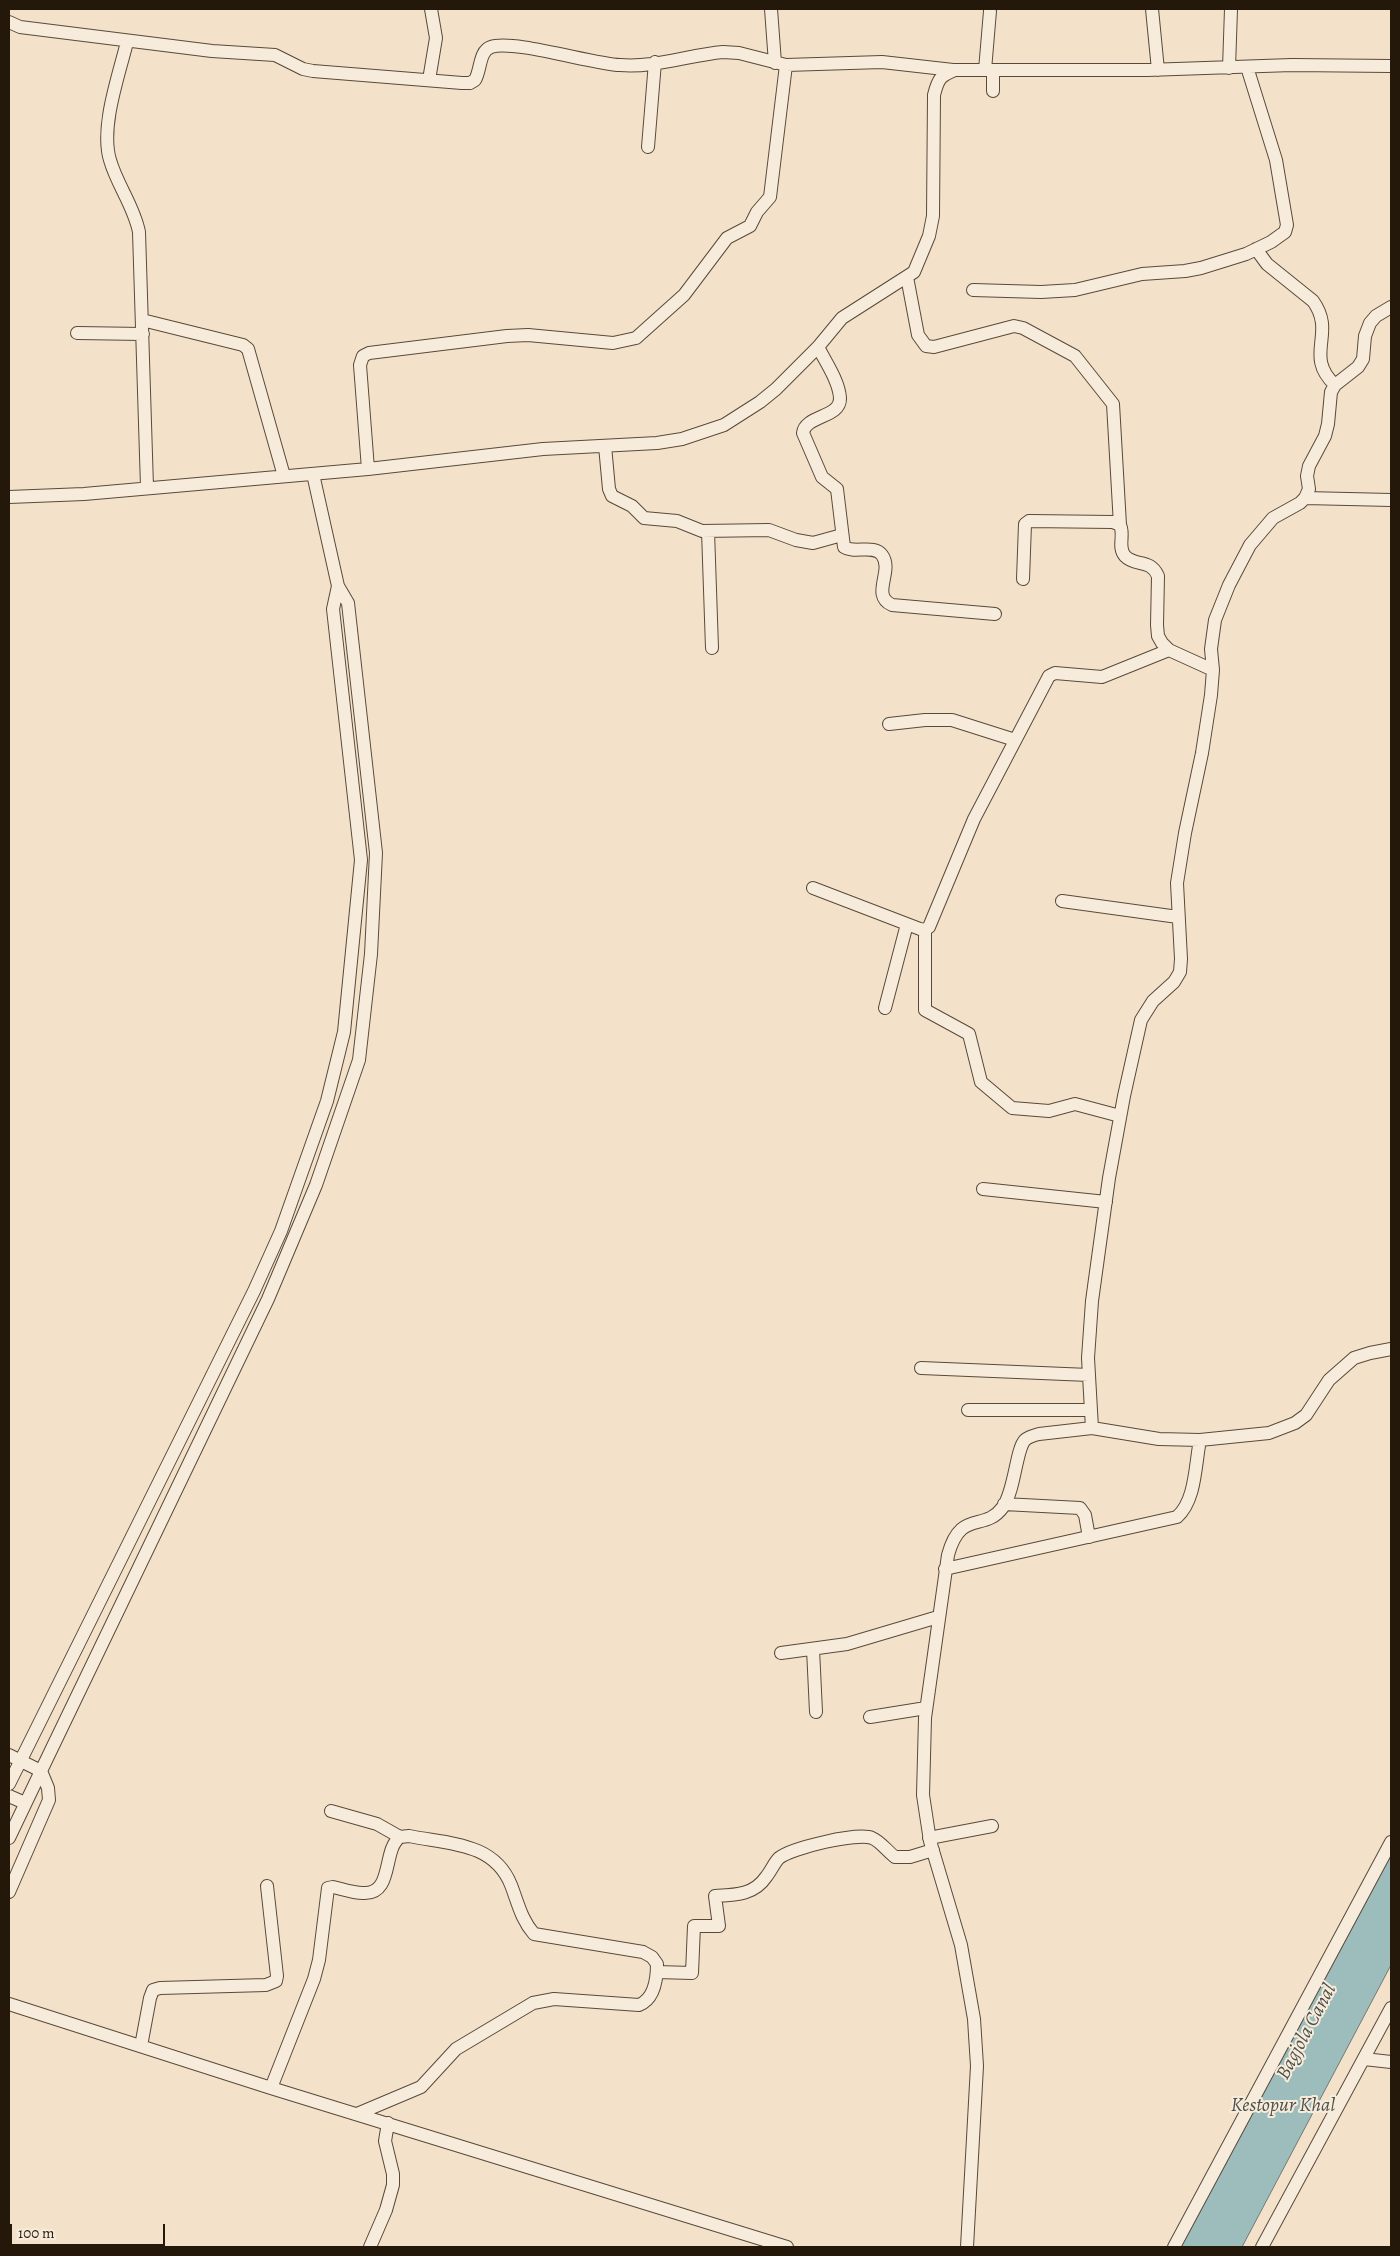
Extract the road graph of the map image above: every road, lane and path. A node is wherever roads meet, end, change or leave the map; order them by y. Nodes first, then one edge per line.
1 (430, 9) edge
2 (771, 9) edge
3 (1152, 9) edge
4 (1231, 9) edge
5 (990, 12) dead end
6 (9, 22) edge
7 (127, 42) junction
8 (654, 62) junction
9 (780, 64) junction
10 (1391, 66) edge
11 (1247, 67) junction
12 (1229, 68) junction
13 (955, 70) junction
14 (989, 70) junction
15 (1158, 70) junction
16 (429, 80) junction
17 (993, 91) dead end
18 (648, 147) dead end
19 (1256, 249) junction
20 (907, 277) junction
21 (973, 290) dead end
22 (1391, 307) edge
23 (142, 320) junction
24 (77, 333) dead end
25 (142, 334) junction
26 (818, 347) junction
27 (1334, 385) junction
28 (605, 446) junction
29 (368, 469) junction
30 (313, 474) junction
31 (284, 476) junction
32 (147, 487) junction
33 (9, 497) edge
34 (1305, 498) junction
35 (1391, 500) edge
36 (1120, 525) junction
37 (708, 531) junction
38 (842, 535) junction
39 (1023, 579) dead end
40 (338, 586) junction
41 (995, 614) dead end
42 (712, 648) dead end
43 (1169, 650) junction
44 (1213, 670) junction
45 (889, 724) dead end
46 (1015, 740) junction
47 (813, 888) dead end
48 (1062, 901) dead end
49 (1178, 917) junction
50 (907, 924) junction
51 (925, 930) junction
52 (885, 1008) dead end
53 (1120, 1116) junction
54 (983, 1189) dead end
55 (1106, 1202) junction
56 (1391, 1349) edge
57 (921, 1368) dead end
58 (1089, 1376) junction
59 (968, 1410) dead end
60 (1090, 1410) junction
61 (1092, 1428) junction
62 (1200, 1440) junction
63 (1004, 1504) junction
64 (1089, 1538) junction
65 (946, 1569) junction
66 (938, 1617) junction
67 (813, 1649) junction
68 (781, 1652) dead end
69 (926, 1708) junction
70 (816, 1712) dead end
71 (870, 1717) dead end
72 (15, 1758) edge
73 (41, 1771) junction
74 (9, 1784) edge
75 (9, 1796) edge
76 (25, 1803) junction
77 (331, 1811) dead end
78 (992, 1826) dead end
79 (400, 1836) junction
80 (9, 1838) edge
81 (1391, 1842) edge
82 (931, 1844) junction
83 (267, 1886) dead end
84 (9, 1892) edge
85 (657, 1972) junction
86 (9, 2004) edge
87 (1391, 2008) edge
88 (141, 2046) junction
89 (1364, 2059) junction
90 (1391, 2062) edge
91 (271, 2088) junction
92 (357, 2114) junction
93 (388, 2124) junction
94 (370, 2247) edge
95 (787, 2247) edge
96 (967, 2247) edge
97 (1174, 2247) edge
98 (1262, 2247) edge

1 - 16 street
2 - 9 street
3 - 15 street
4 - 12 street
5 - 14 street
6 - 7 street
7 - 16 street
7 - 23 street
8 - 9 street
8 - 16 street
8 - 18 street
9 - 13 street
9 - 29 street
10 - 11 street
11 - 12 street
11 - 19 street
12 - 15 street
13 - 14 street
13 - 20 street
14 - 15 street
14 - 17 street
19 - 21 street
19 - 27 street
20 - 26 street
20 - 36 street
22 - 27 street
23 - 25 street
23 - 31 street
24 - 25 street
25 - 32 street
26 - 28 street
26 - 38 street
27 - 34 street
28 - 29 street
28 - 37 street
29 - 30 street
30 - 31 street
30 - 40 street
31 - 32 street
32 - 33 street
34 - 35 street
34 - 44 street
36 - 39 street
36 - 43 street
37 - 38 street
37 - 42 street
38 - 41 street
40 - 72 street
40 - 73 street
43 - 44 street
43 - 46 street
44 - 49 street
45 - 46 street
46 - 51 street
47 - 50 street
48 - 49 street
49 - 53 street
50 - 51 street
50 - 52 street
51 - 53 street
53 - 55 street
54 - 55 street
55 - 58 street
56 - 62 street
57 - 58 street
58 - 60 street
59 - 60 street
60 - 61 street
61 - 62 street
61 - 63 street
62 - 64 street
63 - 64 street
63 - 65 street
64 - 65 street
65 - 66 street
66 - 67 street
66 - 69 street
67 - 68 street
67 - 70 street
69 - 71 street
69 - 82 street
72 - 73 street
72 - 74 street
73 - 76 street
73 - 84 street
75 - 76 street
76 - 80 street
77 - 79 street
78 - 82 street
79 - 85 street
79 - 91 street
81 - 97 street
82 - 85 street
82 - 96 street
83 - 88 street
85 - 92 street
86 - 88 street
87 - 89 street
88 - 91 street
89 - 90 street
89 - 98 street
91 - 92 street
92 - 93 street
93 - 94 street
93 - 95 street

